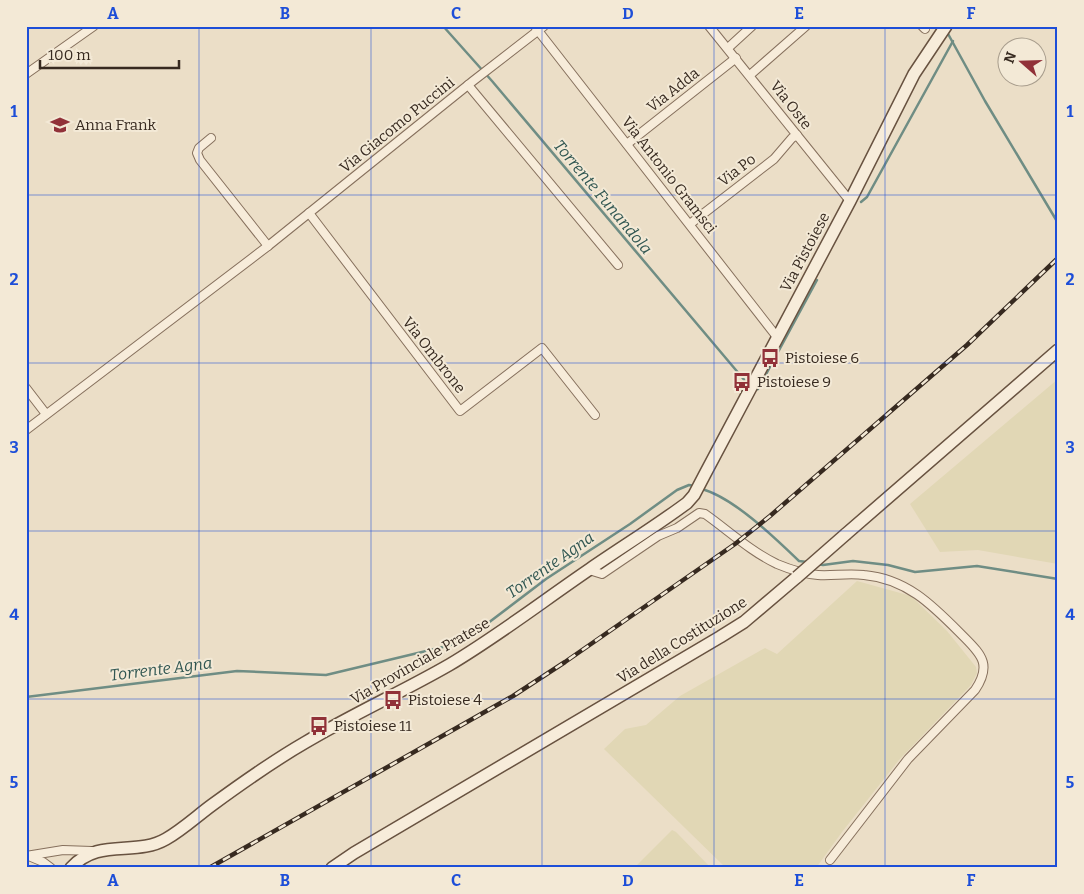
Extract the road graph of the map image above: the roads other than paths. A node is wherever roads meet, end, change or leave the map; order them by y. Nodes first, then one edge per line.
1 (94, 26) edge
2 (709, 26) edge
3 (752, 26) edge
4 (806, 26) edge
5 (946, 26) edge
6 (539, 28) edge
7 (728, 48) junction
8 (736, 58) junction
9 (26, 74) edge
10 (750, 75) junction
11 (470, 83) junction
12 (797, 135) junction
13 (210, 138) dead end
14 (627, 144) junction
15 (850, 201) junction
16 (309, 213) junction
17 (690, 224) junction
18 (268, 246) junction
19 (618, 265) dead end
20 (777, 337) junction
21 (1058, 350) edge
22 (26, 388) edge
23 (46, 414) junction
24 (595, 415) dead end
25 (26, 430) edge
26 (694, 495) joint
27 (589, 570) junction
28 (94, 852) junction
29 (26, 856) edge
30 (830, 860) dead end
31 (51, 868) edge
32 (71, 868) edge
33 (332, 868) edge

1 - 9 street
2 - 7 street, Via Oste
3 - 7 street
4 - 10 street
5 - 15 street, Via Pistoiese
6 - 11 street, Via Giacomo Puccini
6 - 14 street, Via Antonio Gramsci
7 - 8 street, Via Oste
8 - 10 street, Via Oste
8 - 14 street, Via Adda
10 - 12 street, Via Oste
11 - 16 street, Via Giacomo Puccini
11 - 19 street
12 - 15 street, Via Oste
12 - 17 street, Via Po
13 - 18 street
14 - 17 street, Via Antonio Gramsci
15 - 20 street, Via Pistoiese
16 - 18 street, Via Giacomo Puccini
16 - 24 street, Via Ombrone
17 - 20 street, Via Antonio Gramsci
18 - 23 street, Via Giacomo Puccini
20 - 26 street, Via Pistoiese
21 - 33 street, Via della Costituzione, bridge
22 - 23 street
23 - 25 street, Via Giacomo Puccini
26 - 27 street, Via Provinciale Pratese
27 - 28 street, Via Provinciale Pratese
27 - 30 street
28 - 29 street
28 - 32 street, Via Provinciale Pratese
29 - 31 street

